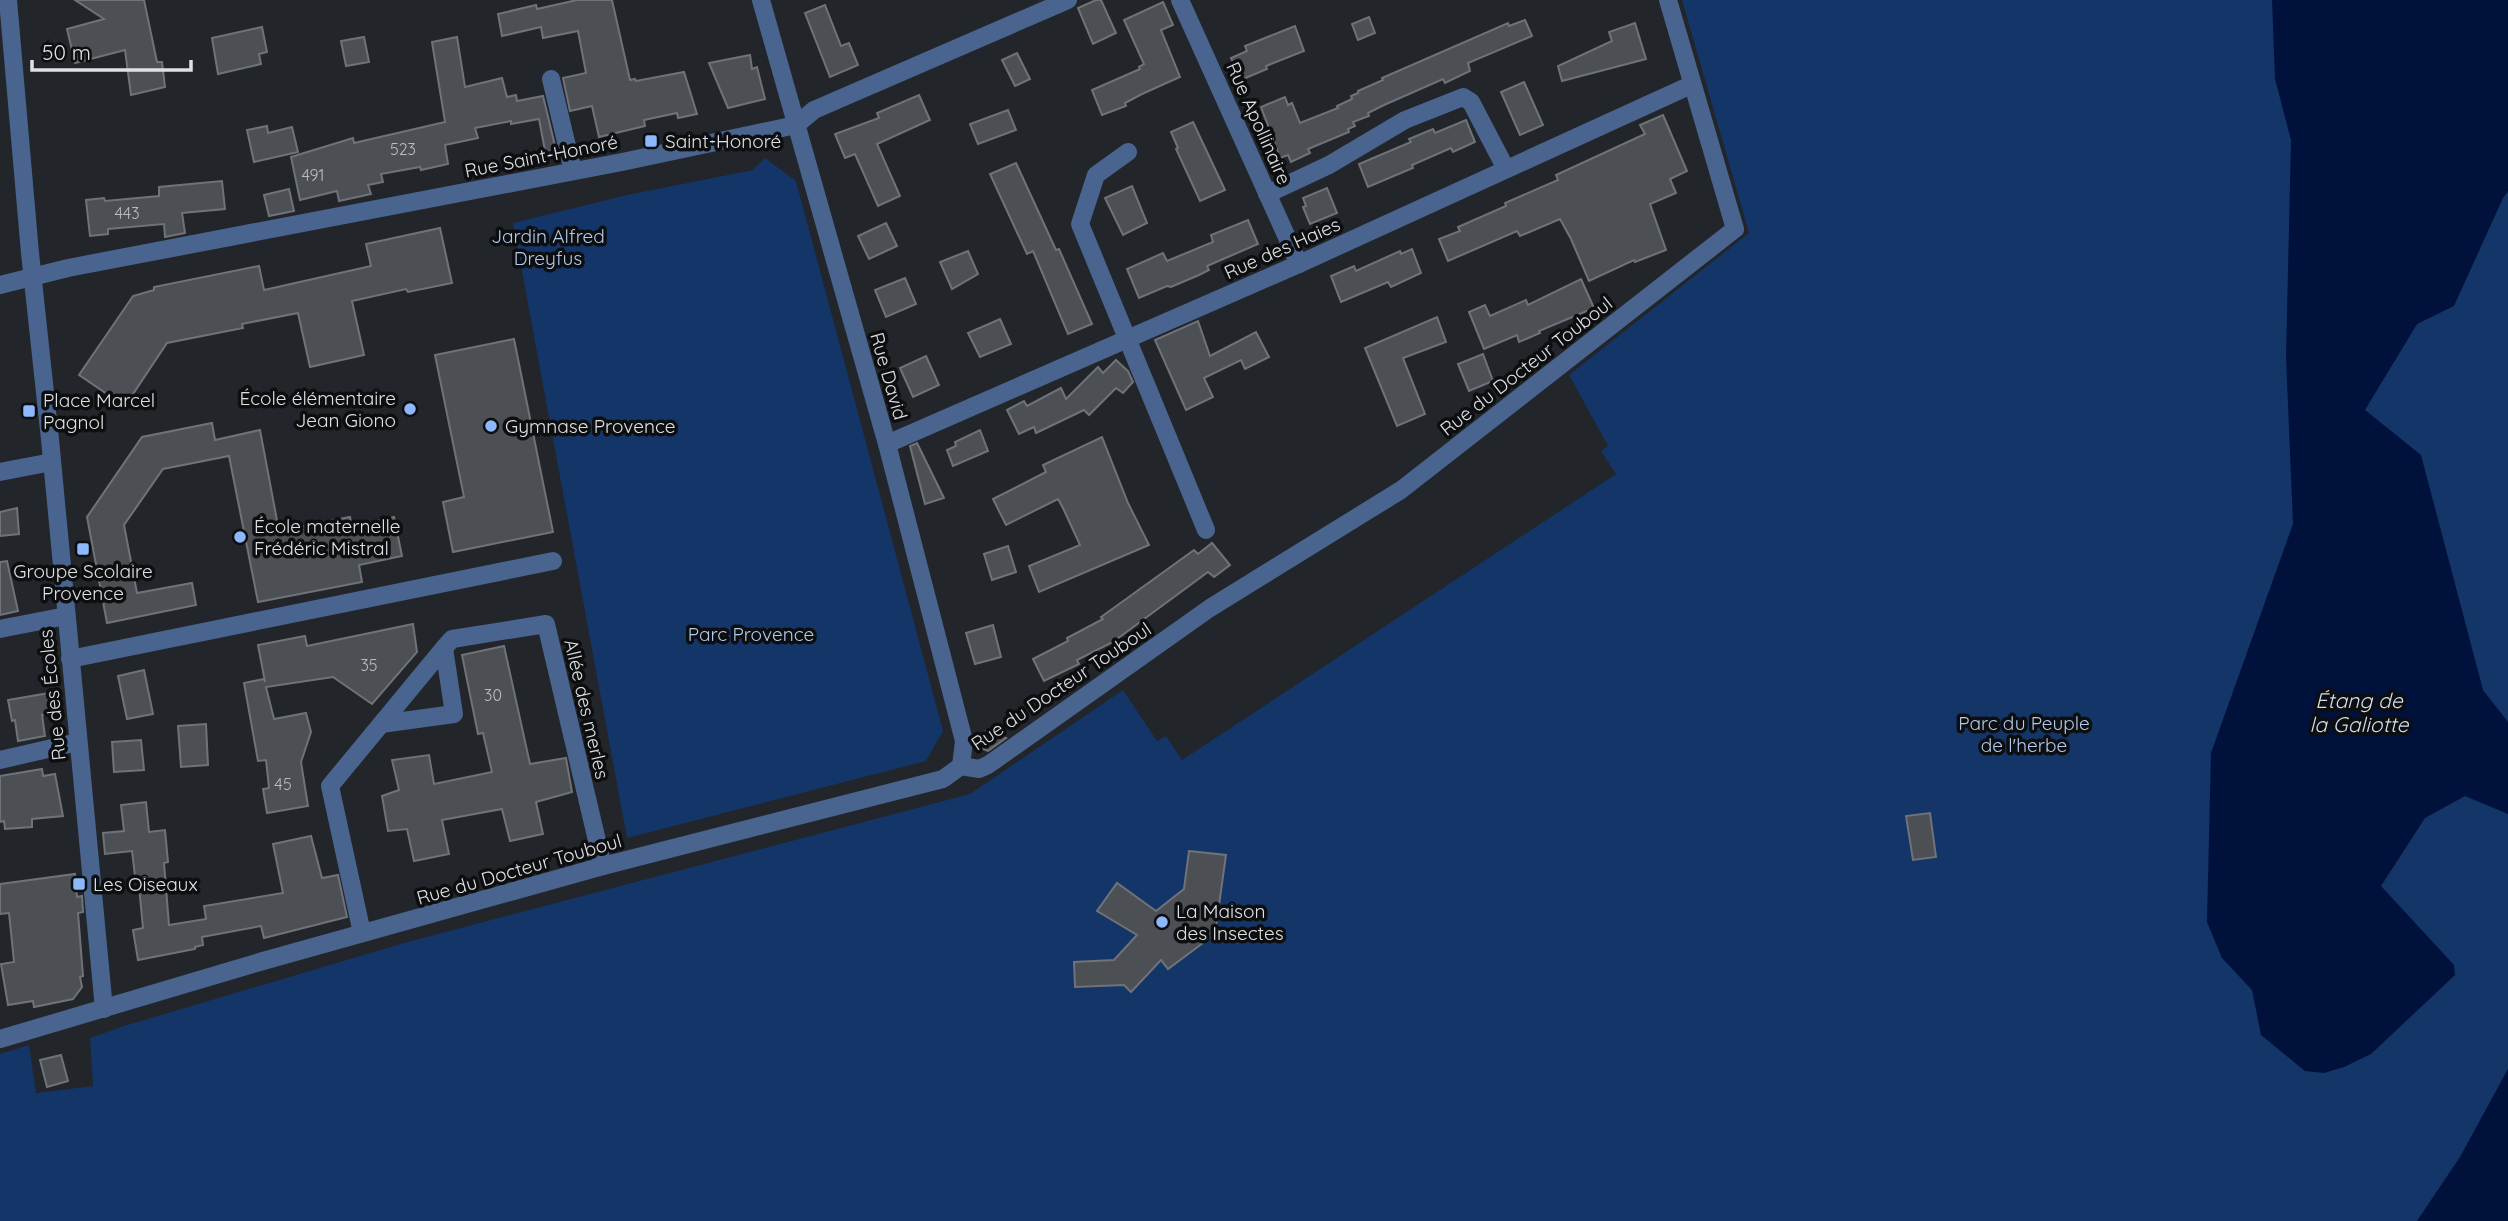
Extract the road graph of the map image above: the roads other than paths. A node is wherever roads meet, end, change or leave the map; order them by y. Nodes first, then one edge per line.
1 (8, 0) edge
2 (761, 0) edge
3 (1068, 0) edge
4 (1180, 0) edge
5 (1668, 0) edge
6 (551, 79) dead end
7 (1691, 85) junction
8 (796, 125) junction
9 (1128, 152) dead end
10 (1506, 169) junction
11 (573, 171) junction
12 (1267, 194) junction
13 (1299, 264) junction
14 (33, 278) junction
15 (0, 285) edge
16 (1126, 339) junction
17 (887, 444) junction
18 (52, 462) junction
19 (0, 472) edge
20 (1206, 530) dead end
21 (553, 561) dead end
22 (66, 616) junction
23 (0, 629) edge
24 (444, 648) junction
25 (70, 659) junction
26 (381, 724) junction
27 (78, 742) junction
28 (0, 760) edge
29 (961, 766) junction
30 (603, 866) junction
31 (362, 933) junction
32 (104, 1009) junction
33 (0, 1039) edge

1 - 14 street, Rue des Écoles
2 - 8 street, Rue David
3 - 8 street, Rue Saint-Honoré
4 - 12 street, Rue Apollinaire
5 - 7 street
6 - 11 street
7 - 10 street, Rue des Haies
7 - 29 street, Rue du Docteur Touboul
8 - 11 street, Rue Saint-Honoré
8 - 17 street, Rue David
9 - 16 street
10 - 12 street
10 - 13 street, Rue des Haies
11 - 14 street, Rue Saint-Honoré
12 - 13 street, Rue Apollinaire
13 - 16 street, Rue des Haies
14 - 15 street, Rue Saint-Honoré
14 - 18 street, Rue des Écoles
16 - 17 street, Rue des Haies
16 - 20 street
17 - 29 street, Rue David
18 - 19 street
18 - 22 street, Rue des Écoles
21 - 25 street
22 - 23 street
22 - 25 street, Rue des Écoles
24 - 26 street
24 - 26 street
24 - 30 street, Allée des merles
25 - 27 street, Rue des Écoles
26 - 31 street
27 - 28 street
27 - 32 street, Rue des Écoles
29 - 30 street, Rue du Docteur Touboul
30 - 31 street, Rue du Docteur Touboul
31 - 32 street, Rue du Docteur Touboul
32 - 33 street, Rue du Docteur Touboul

